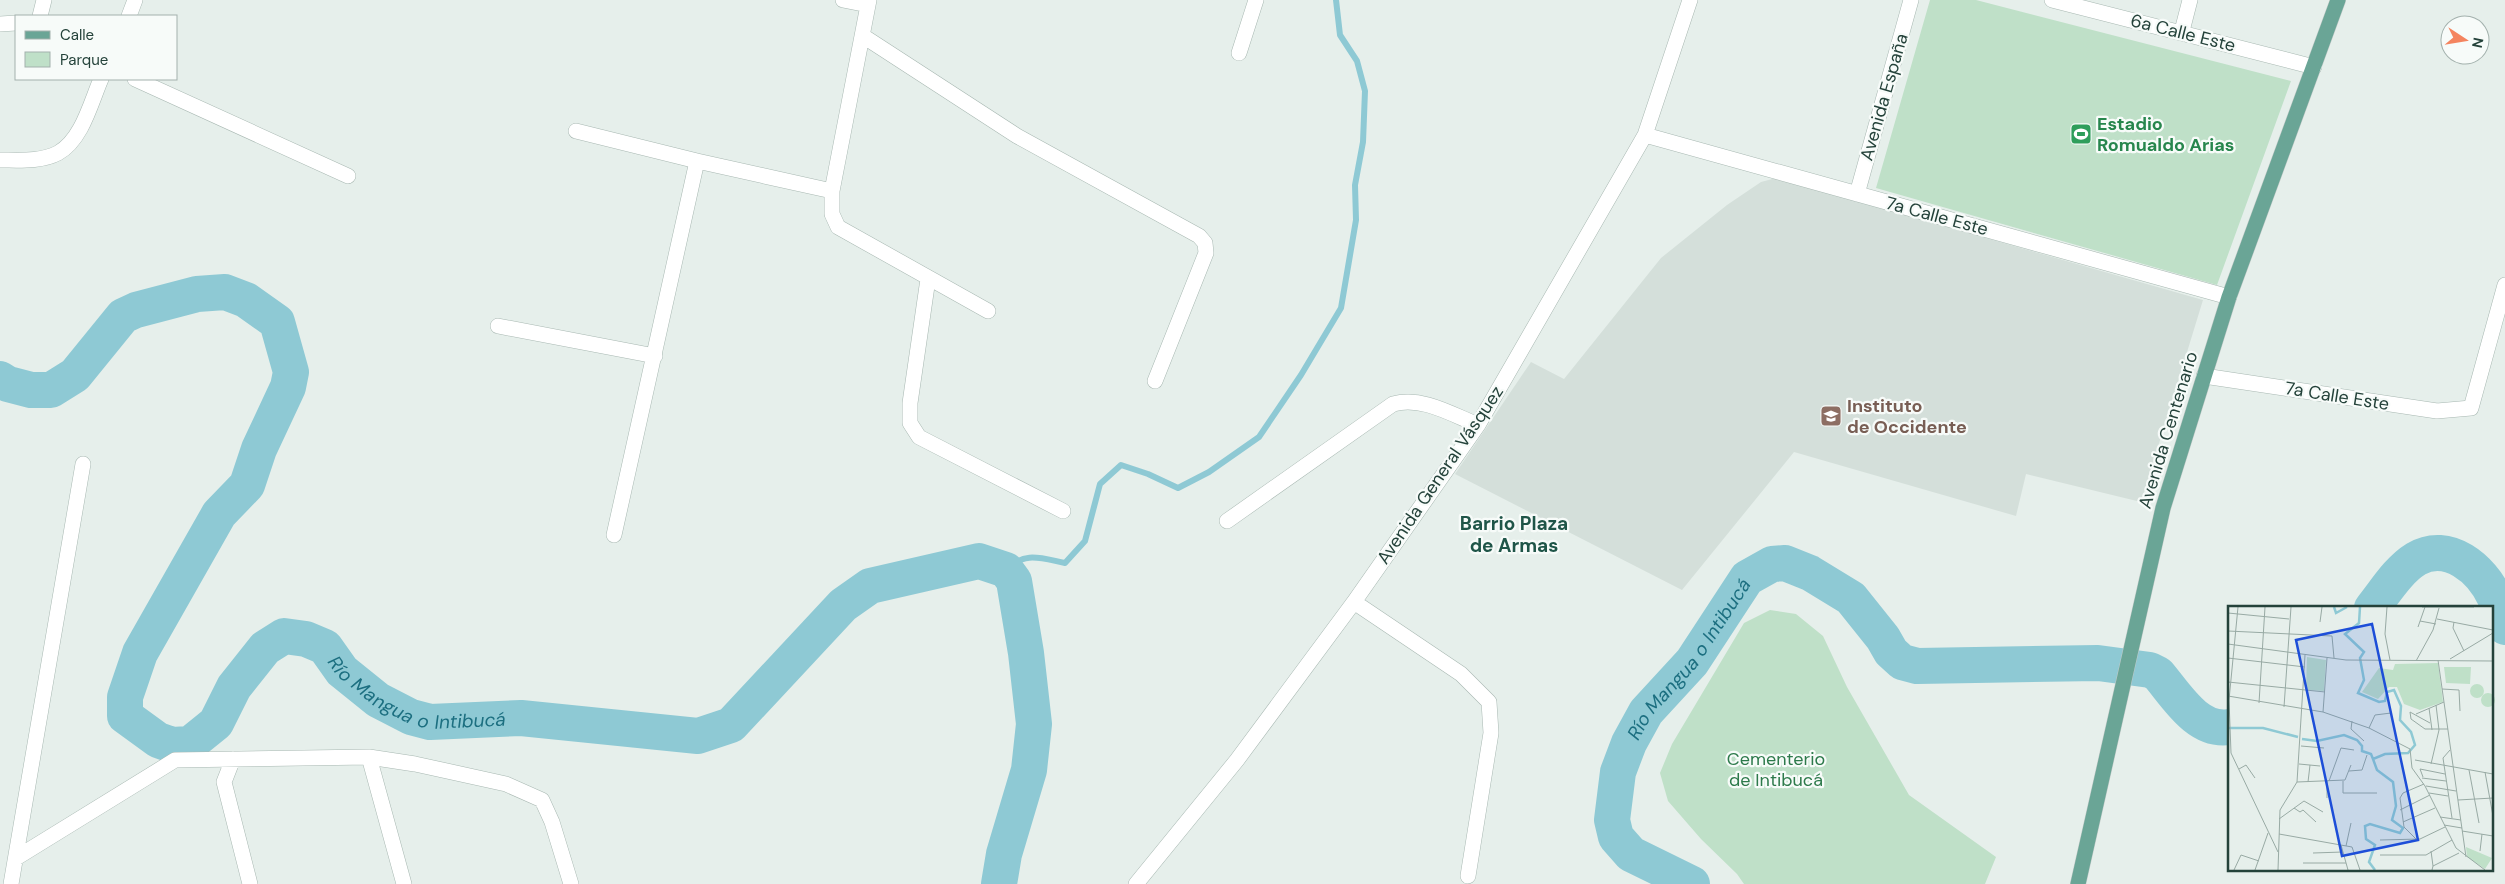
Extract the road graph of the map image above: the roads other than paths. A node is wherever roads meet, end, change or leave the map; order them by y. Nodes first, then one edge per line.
1 (44, 0) edge
2 (136, 0) edge
3 (843, 0) edge
4 (1256, 0) edge
5 (1690, 0) edge
6 (1911, 0) edge
7 (2052, 0) edge
8 (2190, 0) edge
9 (2338, 0) edge
10 (869, 3) edge
11 (40, 15) edge
12 (129, 15) edge
13 (15, 23) edge
14 (0, 24) edge
15 (2182, 31) junction
16 (863, 36) junction
17 (1239, 53) dead end
18 (2314, 67) junction
19 (101, 80) edge
20 (137, 80) edge
21 (576, 130) dead end
22 (1645, 135) junction
23 (0, 160) edge
24 (697, 161) junction
25 (348, 176) dead end
26 (832, 191) junction
27 (1857, 194) junction
28 (928, 279) junction
29 (2505, 285) edge
30 (2229, 297) junction
31 (988, 311) dead end
32 (498, 326) dead end
33 (655, 356) junction
34 (2204, 376) junction
35 (1155, 381) dead end
36 (1478, 425) junction
37 (83, 464) dead end
38 (1063, 511) dead end
39 (1227, 521) dead end
40 (614, 535) dead end
41 (1354, 602) junction
42 (370, 757) junction
43 (233, 759) junction
44 (16, 858) junction
45 (1468, 876) dead end
46 (11, 884) edge
47 (250, 884) edge
48 (404, 884) edge
49 (571, 884) edge
50 (1136, 884) edge
51 (2078, 884) edge

1 - 11 street
2 - 12 street
3 - 10 street
4 - 17 street
5 - 22 street, Avenida General Vásquez
6 - 27 street, Avenida España
7 - 15 street, 6a Calle Este
8 - 15 street
9 - 18 main road, Avenida Centenario
10 - 16 street
13 - 14 street
15 - 18 street, 6a Calle Este
16 - 26 street
16 - 35 street
18 - 30 main road, Avenida Centenario
19 - 23 street
20 - 25 street
21 - 24 street
22 - 27 street, 7a Calle Este
22 - 36 street, Avenida General Vásquez
24 - 26 street
24 - 33 street
26 - 28 street
27 - 30 street, 7a Calle Este
28 - 31 street
28 - 38 street
29 - 34 street, 7a Calle Este
30 - 34 main road, Avenida Centenario
32 - 33 street
33 - 40 street
34 - 51 main road, Avenida Centenario
36 - 39 street
36 - 41 street, Avenida General Vásquez
37 - 44 street
41 - 45 street
41 - 50 street, Avenida General Vásquez
42 - 43 street
42 - 48 street
42 - 49 street
43 - 44 street
43 - 47 street
44 - 46 street

